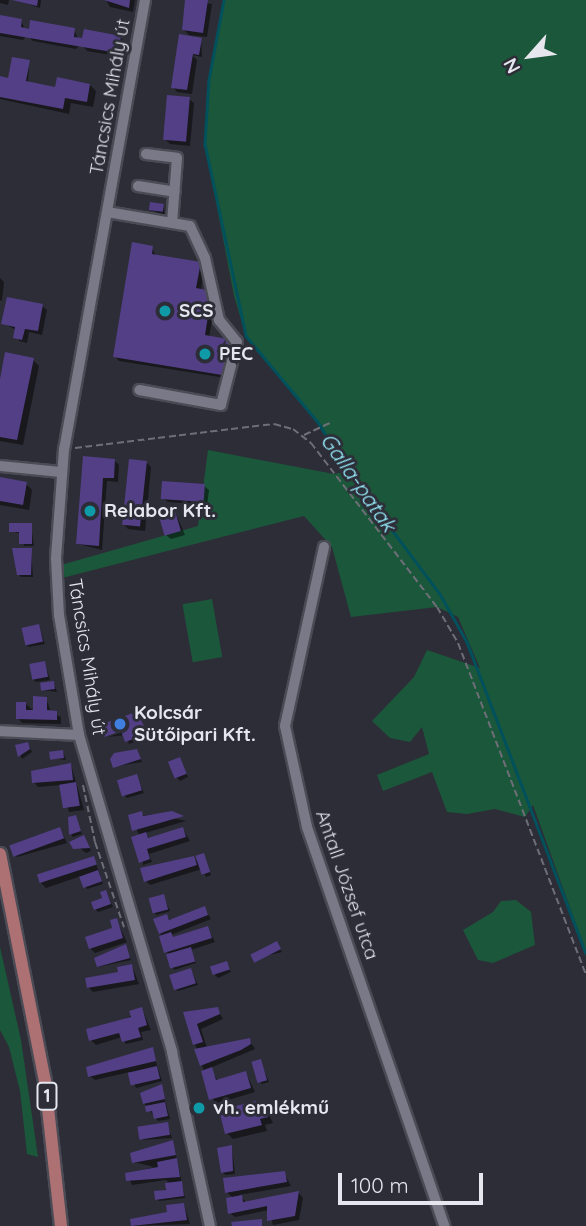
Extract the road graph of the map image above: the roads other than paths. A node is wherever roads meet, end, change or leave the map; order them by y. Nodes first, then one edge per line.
1 (145, 0) edge
2 (146, 154) dead end
3 (138, 186) dead end
4 (175, 192) junction
5 (107, 212) junction
6 (172, 223) junction
7 (139, 390) dead end
8 (0, 466) edge
9 (61, 472) junction
10 (324, 547) dead end
11 (0, 731) edge
12 (79, 735) junction
13 (0, 854) edge
14 (61, 1226) edge
15 (210, 1226) edge
16 (444, 1226) edge

1 - 5 street, Táncsics Mihály út
2 - 4 street
3 - 4 street
4 - 6 street
5 - 6 street
5 - 9 street, Táncsics Mihály út
6 - 7 street
8 - 9 street
9 - 12 street, Táncsics Mihály út
10 - 16 street, Antall József utca
11 - 12 street
12 - 15 street, Táncsics Mihály út
13 - 14 main road, 1

